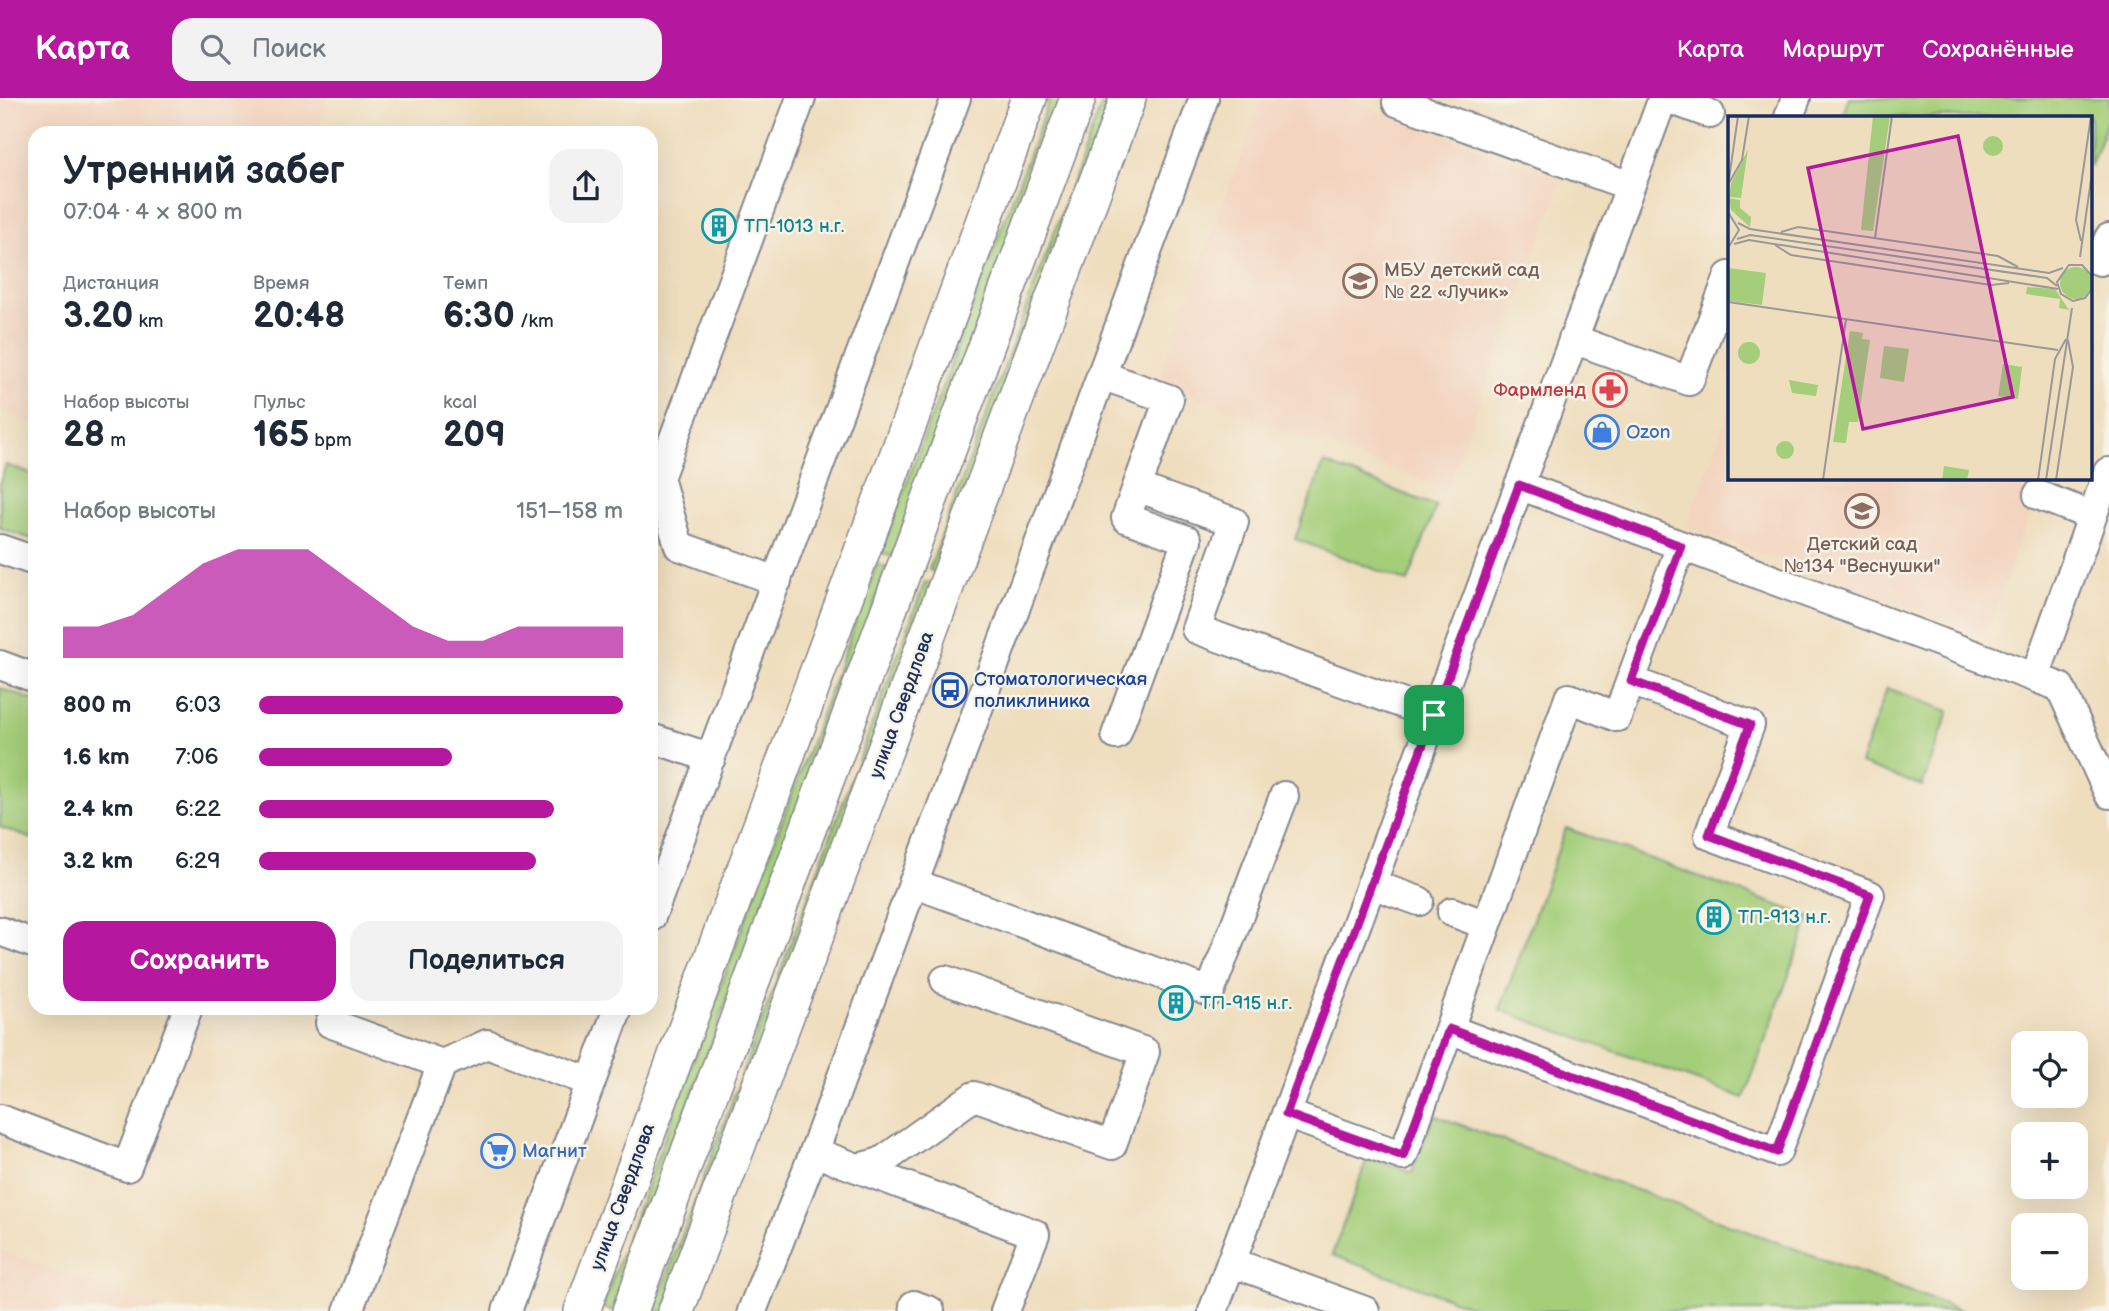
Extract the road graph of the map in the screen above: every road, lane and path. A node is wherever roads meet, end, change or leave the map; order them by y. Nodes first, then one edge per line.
1 (801, 98) edge
2 (956, 98) edge
3 (1028, 98) edge
4 (1078, 98) edge
5 (1128, 98) edge
6 (1204, 98) edge
7 (1399, 98) edge
8 (1665, 98) edge
9 (1796, 98) edge
10 (1710, 114) dead end
11 (1789, 116) edge
12 (1630, 186) junction
13 (2109, 239) edge
14 (2092, 258) edge
15 (1728, 279) edge
16 (1573, 339) junction
17 (1101, 375) junction
18 (2108, 472) edge
19 (1519, 485) junction
20 (1137, 487) junction
21 (2038, 495) dead end
22 (2092, 516) junction
23 (1681, 546) junction
24 (0, 548) edge
25 (28, 558) edge
26 (777, 581) junction
27 (0, 665) edge
28 (28, 675) edge
29 (2035, 677) junction
30 (1631, 681) junction
31 (1434, 715) junction
32 (1116, 735) dead end
33 (658, 740) edge
34 (711, 758) junction
35 (2109, 794) edge
36 (1284, 796) dead end
37 (913, 883) junction
38 (1371, 884) junction
39 (658, 894) edge
40 (1419, 901) dead end
41 (1452, 912) dead end
42 (1486, 925) junction
43 (0, 931) edge
44 (28, 941) edge
45 (945, 981) dead end
46 (185, 1015) edge
47 (615, 1015) edge
48 (330, 1023) dead end
49 (1449, 1029) junction
50 (442, 1064) junction
51 (591, 1082) junction
52 (1286, 1114) junction
53 (0, 1119) edge
54 (814, 1152) junction
55 (858, 1168) junction
56 (1231, 1262) junction
57 (348, 1311) edge
58 (507, 1311) edge
59 (582, 1311) edge
60 (630, 1311) edge
61 (676, 1311) edge
62 (752, 1311) edge
63 (1005, 1311) edge
64 (1213, 1311) edge
65 (1365, 1311) edge

1 - 26 street
2 - 26 street
3 - 59 main road, улица Свердлова
4 - 60 main road
5 - 61 main road, улица Свердлова
6 - 17 street
7 - 12 street
8 - 10 street
8 - 12 street
9 - 11 street
12 - 16 street
13 - 14 street
15 - 16 street
16 - 19 street
17 - 20 street
17 - 37 street
18 - 22 street
19 - 23 street
19 - 31 street
20 - 31 street
20 - 32 street
21 - 22 street
22 - 29 street
23 - 29 street
23 - 30 street
24 - 25 street
26 - 34 street
27 - 28 street
29 - 35 street
30 - 42 street
30 - 49 street
31 - 38 street
33 - 34 street
34 - 39 street
36 - 37 street
37 - 54 street
38 - 40 street
38 - 52 street
41 - 42 street
42 - 49 street
43 - 44 street
45 - 55 street
46 - 53 street
47 - 51 street
48 - 50 street
49 - 52 street
50 - 51 street
50 - 57 street
51 - 58 street
52 - 56 street
54 - 55 street
54 - 62 street
55 - 63 street
56 - 64 street
56 - 65 street

